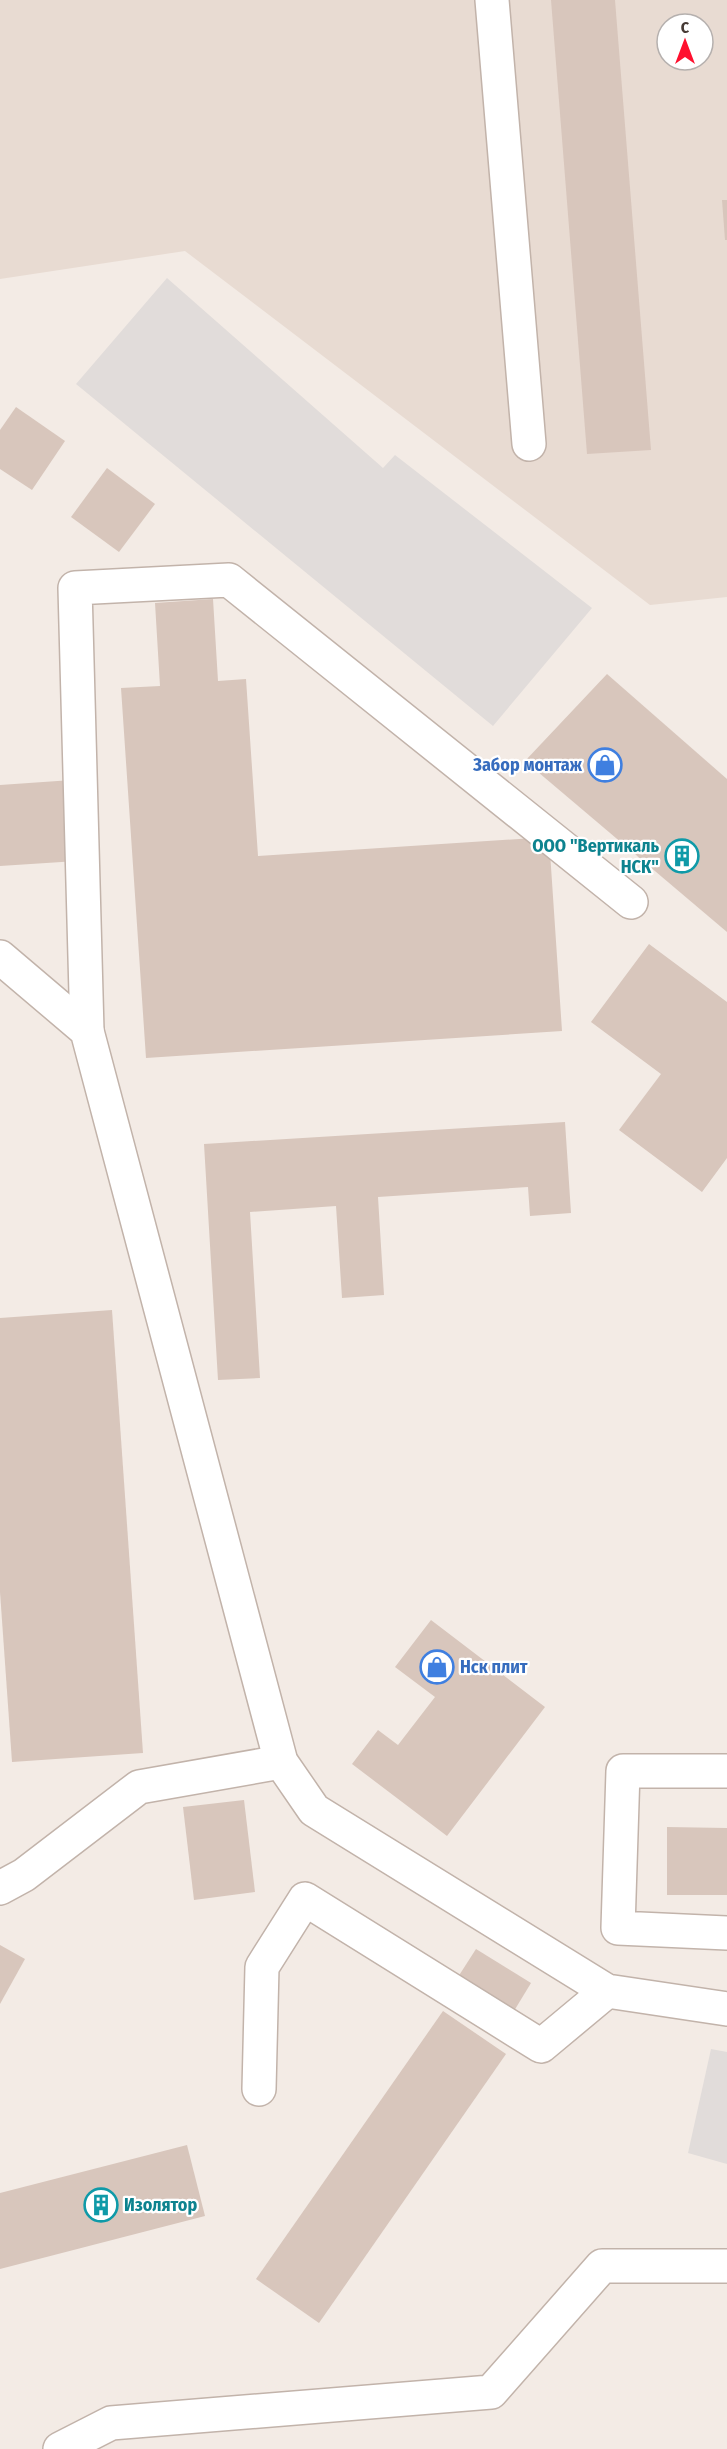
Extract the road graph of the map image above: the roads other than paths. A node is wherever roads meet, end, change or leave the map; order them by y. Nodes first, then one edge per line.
1 (492, 0) edge
2 (529, 444) dead end
3 (631, 902) dead end
4 (0, 957) edge
5 (87, 1030) junction
6 (281, 1762) junction
7 (727, 1771) edge
8 (0, 1888) edge
9 (727, 1933) edge
10 (607, 1991) junction
11 (727, 2009) edge
12 (259, 2089) dead end
13 (727, 2266) edge
14 (60, 2449) edge

1 - 2 lane
3 - 5 lane
4 - 5 lane
5 - 6 lane
6 - 8 lane
6 - 10 lane
7 - 9 lane
10 - 11 lane
10 - 12 lane
13 - 14 lane

